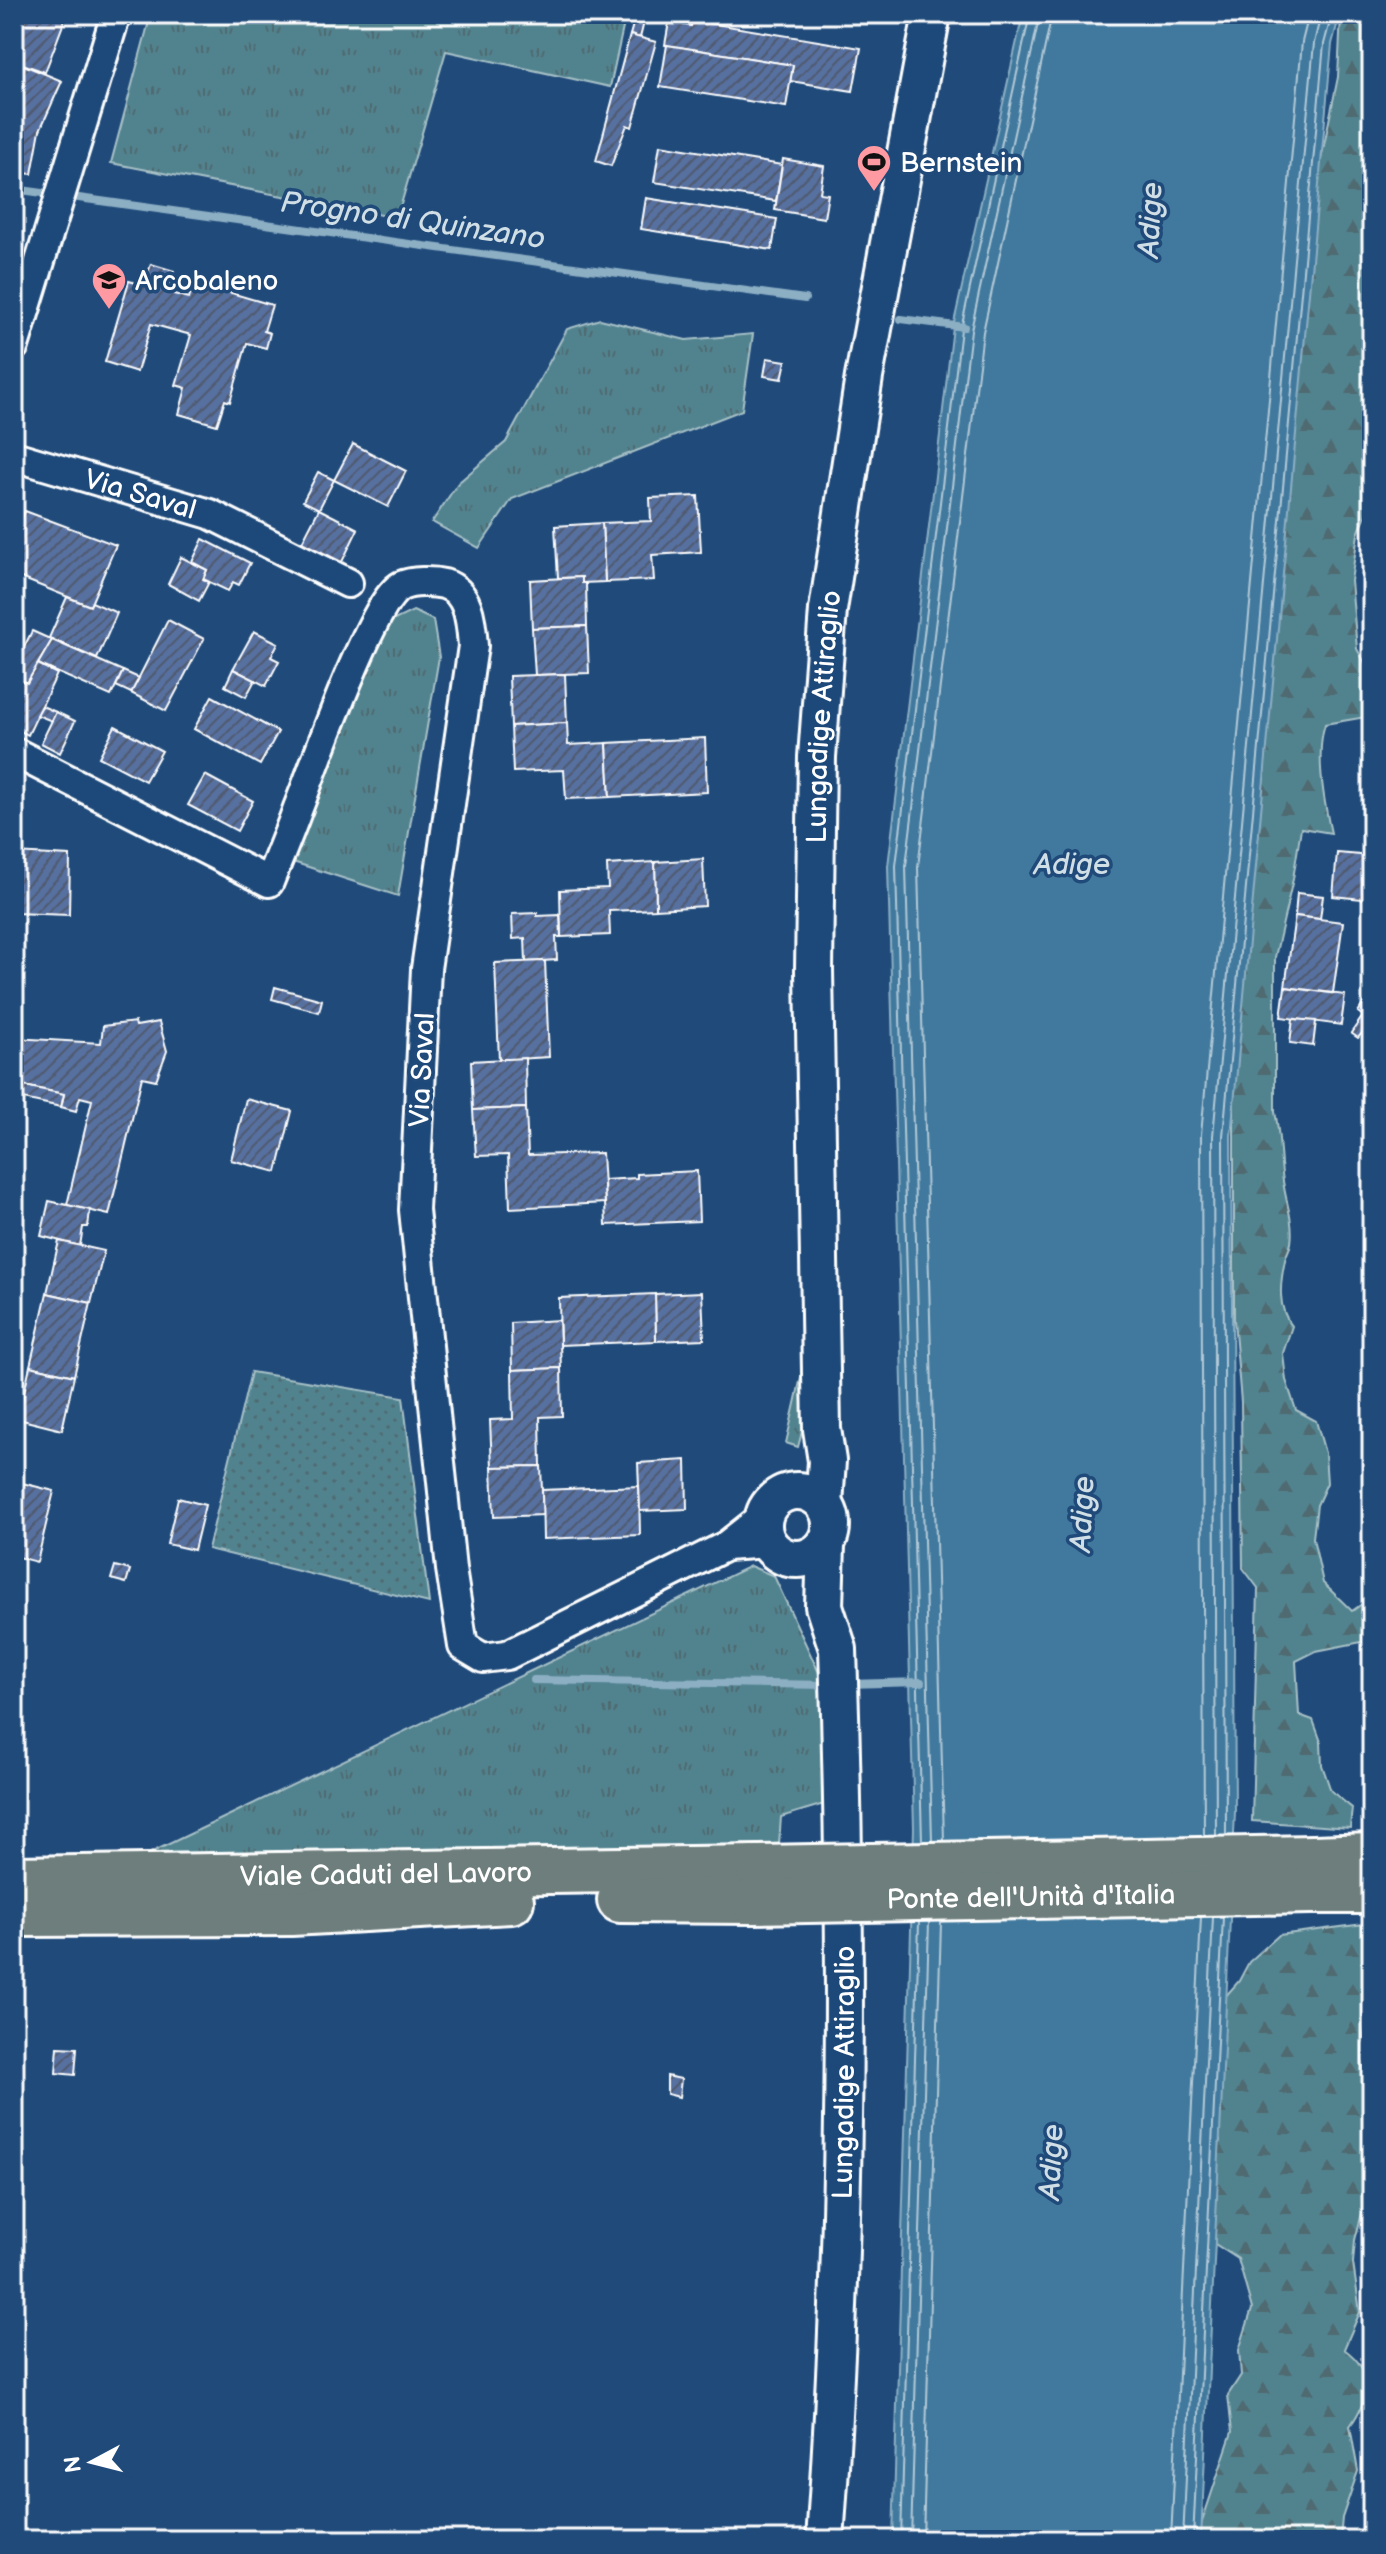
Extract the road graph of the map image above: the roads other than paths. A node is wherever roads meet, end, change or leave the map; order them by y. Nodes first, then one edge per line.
1 (116, 14) edge
2 (932, 14) edge
3 (14, 346) edge
4 (14, 456) edge
5 (348, 583) dead end
6 (14, 752) edge
7 (809, 1498) junction
8 (773, 1539) junction
9 (826, 1545) junction
10 (824, 1606) junction
11 (1372, 1856) edge
12 (1312, 1874) junction
13 (14, 1879) edge
14 (756, 1885) junction
15 (1372, 1891) edge
16 (14, 1914) edge
17 (825, 2540) edge

1 - 3 street
2 - 7 street, Lungadige Attiraglio
4 - 5 street, Via Saval
6 - 8 street, Via Saval
7 - 8 street
7 - 9 street, Lungadige Attiraglio
8 - 9 street
8 - 10 street, Lungadige Attiraglio
9 - 10 street, Lungadige Attiraglio
10 - 17 street, Lungadige Attiraglio
11 - 12 main road
12 - 14 main road, Ponte dell'Unità d'Italia, bridge
12 - 15 main road
13 - 14 main road, Viale Caduti del Lavoro
14 - 16 main road, Viale Caduti del Lavoro

